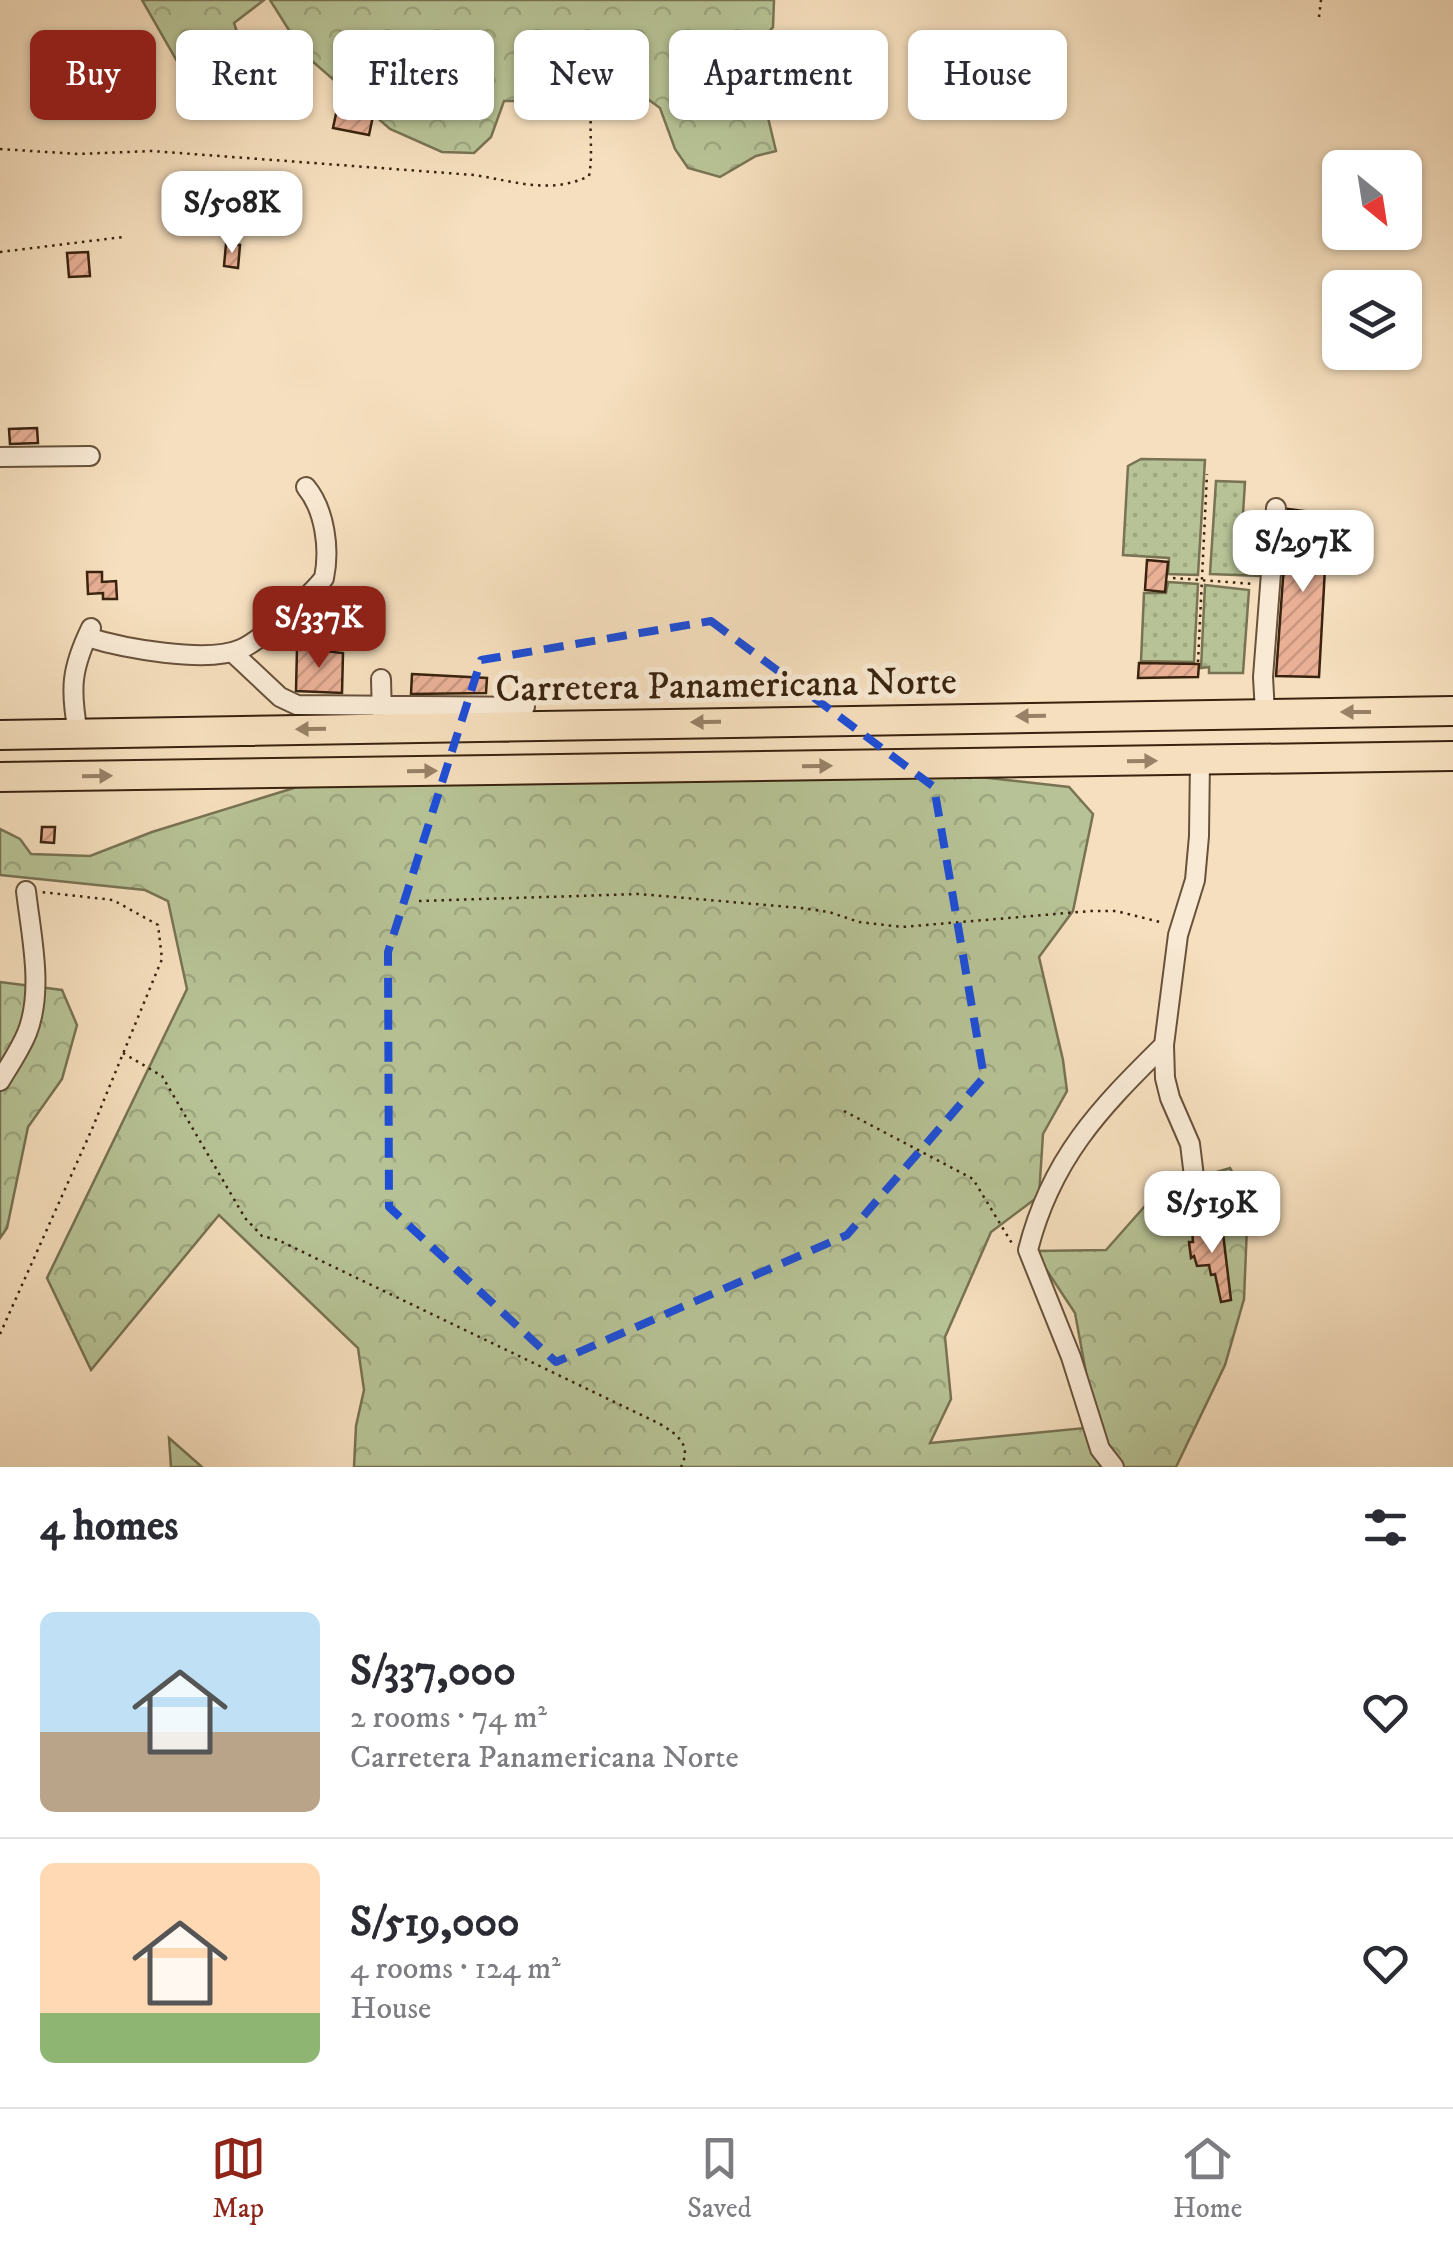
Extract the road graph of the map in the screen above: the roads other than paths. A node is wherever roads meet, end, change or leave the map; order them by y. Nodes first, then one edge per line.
1 (90, 456) dead end
2 (0, 457) edge
3 (306, 487) dead end
4 (1276, 508) dead end
5 (232, 652) junction
6 (381, 679) dead end
7 (525, 707) dead end
8 (1453, 711) edge
9 (1265, 713) junction
10 (382, 718) junction
11 (78, 733) junction
12 (0, 735) edge
13 (1453, 756) edge
14 (1200, 760) junction
15 (0, 778) edge
16 (26, 891) road end
17 (1164, 1045) junction
18 (0, 1082) edge
19 (1198, 1209) dead end
20 (1114, 1467) edge

1 - 2 lane
3 - 5 lane
4 - 9 lane
5 - 10 lane
5 - 11 lane
6 - 10 lane
7 - 10 lane
8 -> 9 highway, Carretera Panamericana Norte
9 -> 10 highway, Carretera Panamericana Norte
10 -> 11 highway, Carretera Panamericana Norte
11 - 12 highway, Carretera Panamericana Norte
13 - 14 highway
15 -> 14 highway
14 - 17 lane
16 - 18 lane
17 - 19 lane
17 - 20 lane

